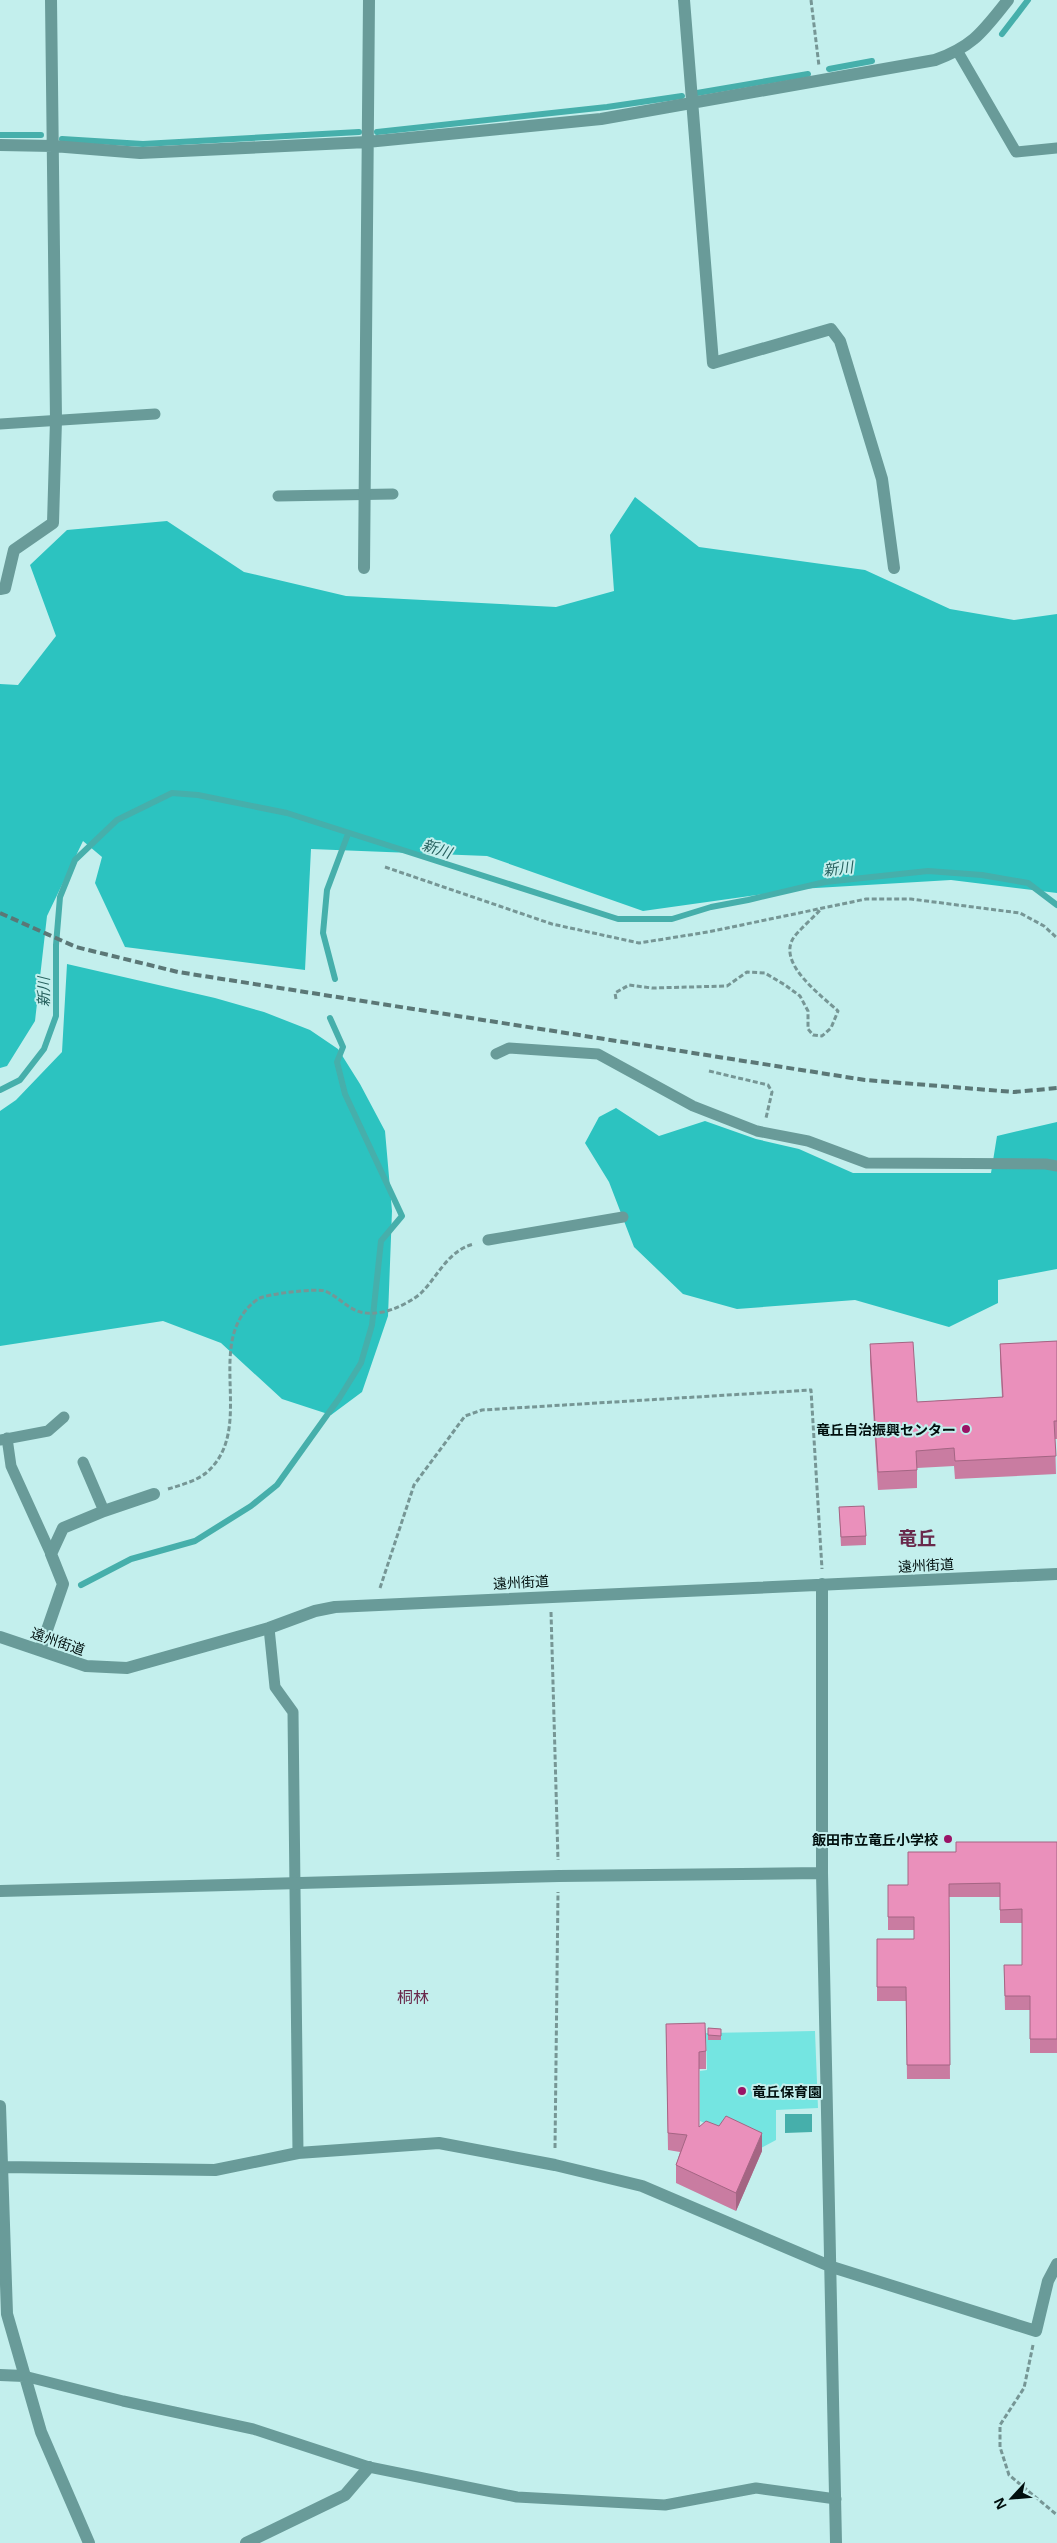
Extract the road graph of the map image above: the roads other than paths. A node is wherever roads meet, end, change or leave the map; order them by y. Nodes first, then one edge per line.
1 (51, 0) edge
2 (369, 0) edge
3 (684, 0) edge
4 (1008, 0) edge
5 (958, 52) junction
6 (692, 104) junction
7 (368, 142) junction
8 (0, 145) edge
9 (53, 146) junction
10 (1057, 148) edge
11 (155, 414) dead end
12 (56, 420) junction
13 (0, 424) edge
14 (364, 494) junction
15 (393, 494) dead end
16 (278, 496) dead end
17 (364, 568) dead end
18 (894, 568) dead end
19 (0, 589) edge
20 (496, 1054) dead end
21 (1057, 1166) edge
22 (623, 1217) dead end
23 (488, 1240) road end
24 (64, 1417) dead end
25 (3, 1439) edge
26 (82, 1462) dead end
27 (154, 1494) road end
28 (104, 1511) junction
29 (51, 1554) junction
30 (1057, 1574) edge
31 (822, 1584) junction
32 (268, 1628) junction
33 (0, 1638) edge
34 (40, 1650) junction
35 (822, 1873) junction
36 (295, 1883) junction
37 (0, 1891) edge
38 (0, 2106) edge
39 (298, 2153) junction
40 (4, 2167) junction
41 (1057, 2264) edge
42 (832, 2267) junction
43 (0, 2375) edge
44 (24, 2376) junction
45 (369, 2467) junction
46 (836, 2499) junction
47 (89, 2543) edge
48 (246, 2543) edge
49 (836, 2543) edge

1 - 9 street
2 - 7 street
3 - 6 street
4 - 5 street
5 - 6 street
5 - 10 lane
6 - 7 street
6 - 18 street
7 - 9 street
7 - 14 street
8 - 9 street
9 - 12 street
11 - 12 lane
12 - 13 lane
12 - 19 street
14 - 15 lane
14 - 16 lane
14 - 17 street
20 - 21 lane
22 - 23 lane
24 - 25 lane
25 - 29 lane
26 - 28 lane
27 - 28 street
28 - 29 street
29 - 34 street
30 - 31 street, 遠州街道
31 - 32 street, 遠州街道
31 - 35 street
32 - 34 street, 遠州街道
32 - 36 lane
33 - 34 street, 遠州街道
35 - 36 street
35 - 42 street
36 - 37 street
36 - 39 lane
38 - 40 street
39 - 40 street
39 - 42 street
40 - 44 street
41 - 42 street
42 - 46 street
43 - 44 street
44 - 45 lane
44 - 47 street
45 - 46 lane
45 - 48 street
46 - 49 street

